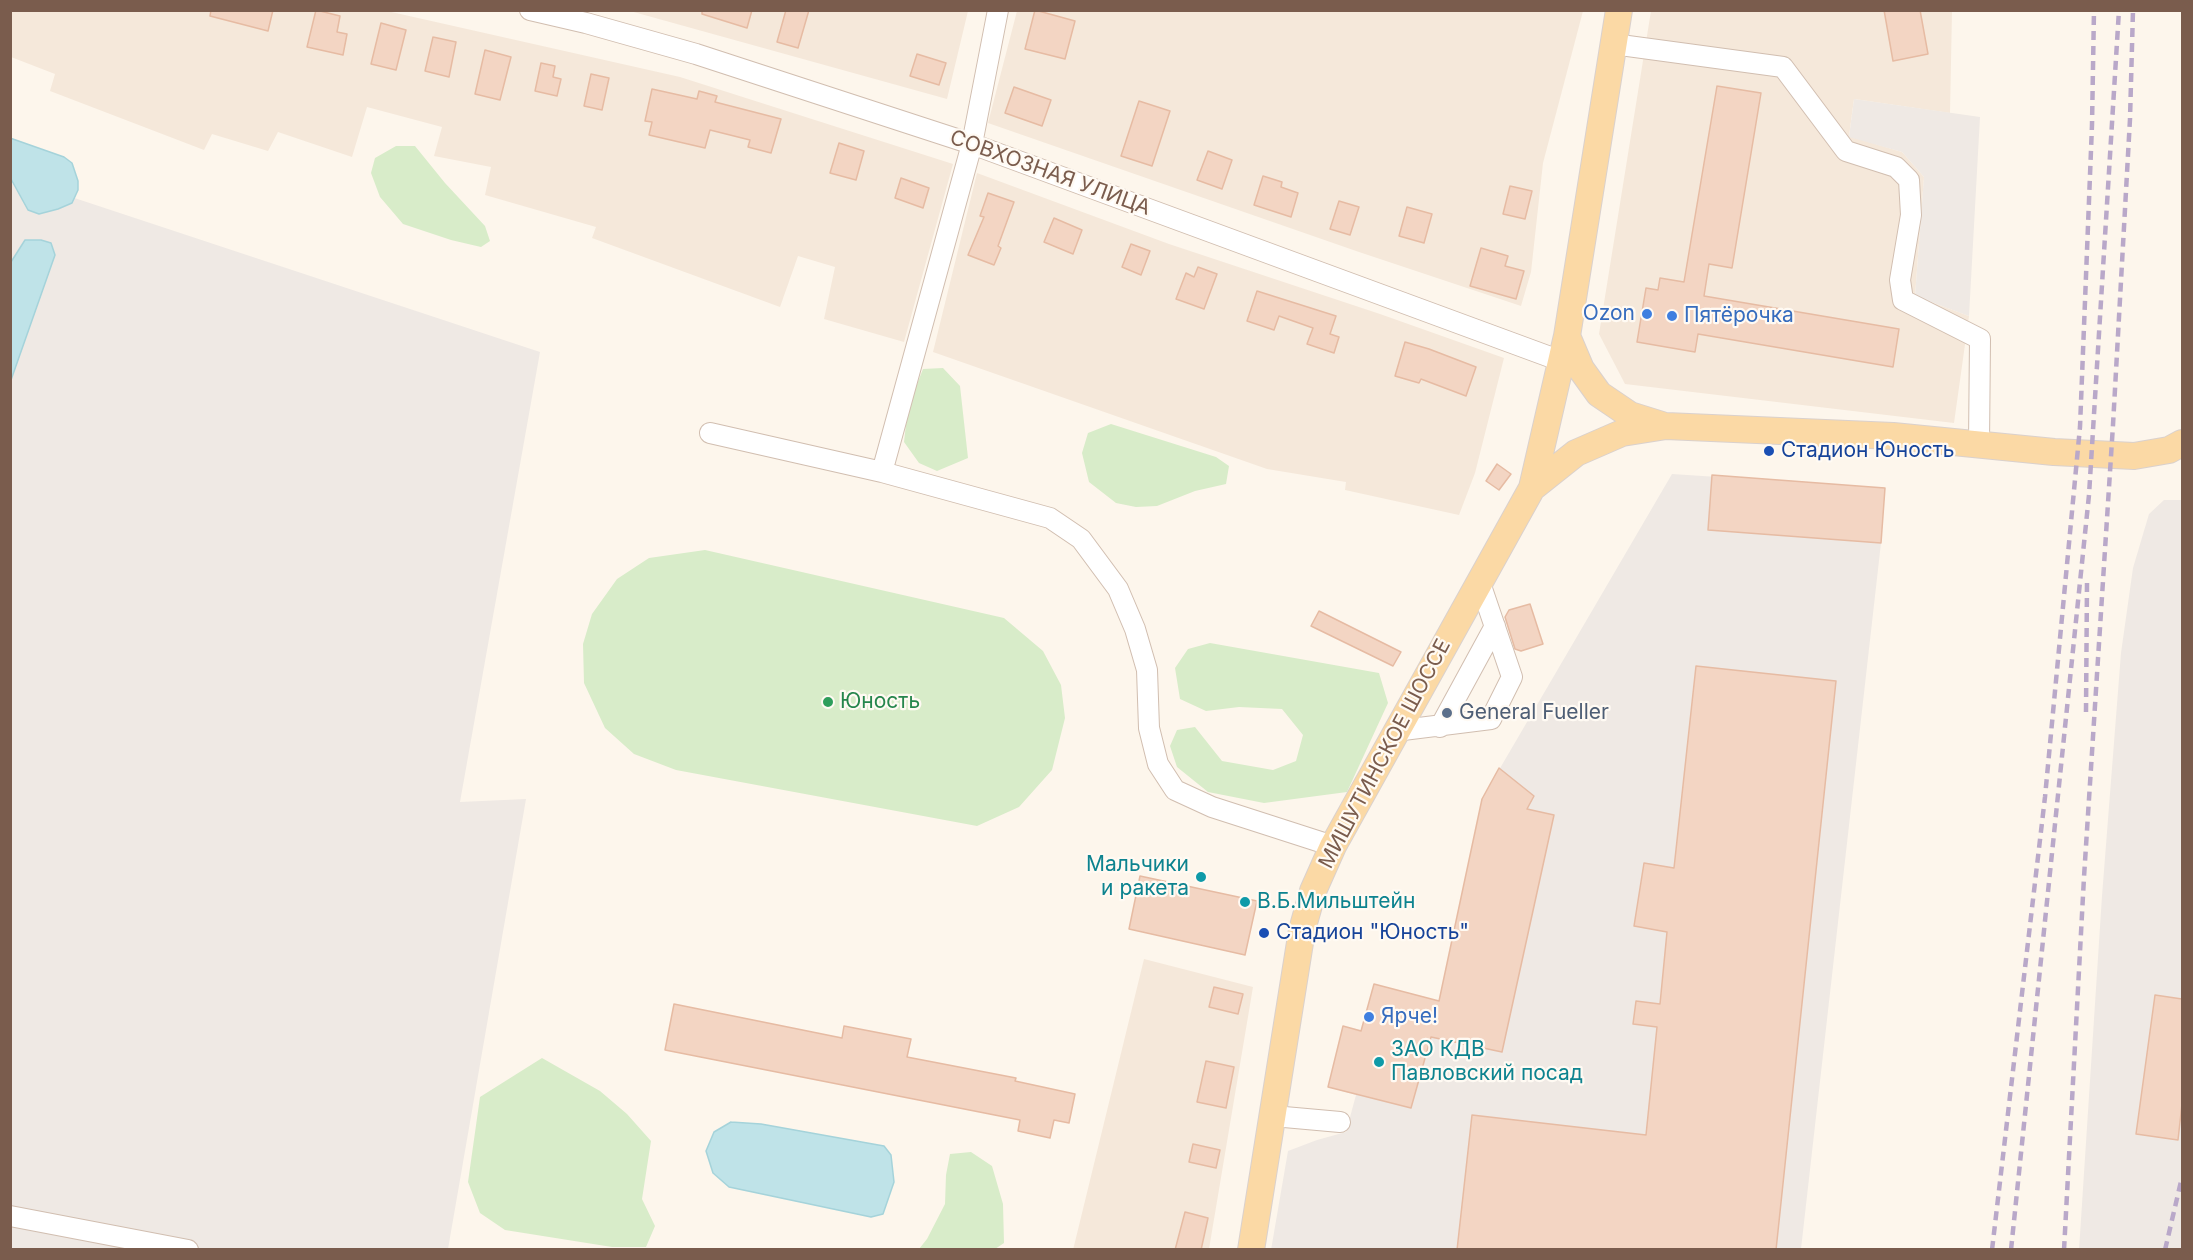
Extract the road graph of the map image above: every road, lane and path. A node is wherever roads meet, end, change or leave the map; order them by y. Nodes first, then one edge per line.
1 (530, 10) edge
2 (998, 10) edge
3 (1619, 10) edge
4 (588, 17) edge
5 (1613, 44) junction
6 (972, 144) junction
7 (1567, 336) junction
8 (1562, 361) junction
9 (1666, 426) junction
10 (710, 433) dead end
11 (2182, 443) edge
12 (1978, 444) junction
13 (882, 472) junction
14 (1532, 488) junction
15 (1479, 580) junction
16 (1495, 626) junction
17 (1440, 727) junction
18 (1395, 731) junction
19 (1333, 846) junction
20 (1272, 1116) junction
21 (1340, 1122) dead end
22 (10, 1216) edge
23 (188, 1250) edge
24 (1251, 1250) edge

1 - 4 street, СОВХОЗНАЯ УЛИЦА
2 - 6 street
3 - 5 main road
4 - 6 street, СОВХОЗНАЯ УЛИЦА
5 - 7 main road
5 - 12 street
6 - 8 street, СОВХОЗНАЯ УЛИЦА
6 - 13 street
7 - 8 main road
7 - 9 main road
8 - 14 main road
9 - 12 main road
9 - 14 main road
10 - 13 street
11 - 12 main road
13 - 19 street
14 - 15 main road, МИШУТИНСКОЕ ШОССЕ
15 - 16 street
15 - 18 main road, МИШУТИНСКОЕ ШОССЕ
16 - 17 street
16 - 17 street
17 - 18 street
18 - 19 main road, МИШУТИНСКОЕ ШОССЕ
19 - 20 main road, МИШУТИНСКОЕ ШОССЕ
20 - 21 street
20 - 24 main road, МИШУТИНСКОЕ ШОССЕ
22 - 23 street

